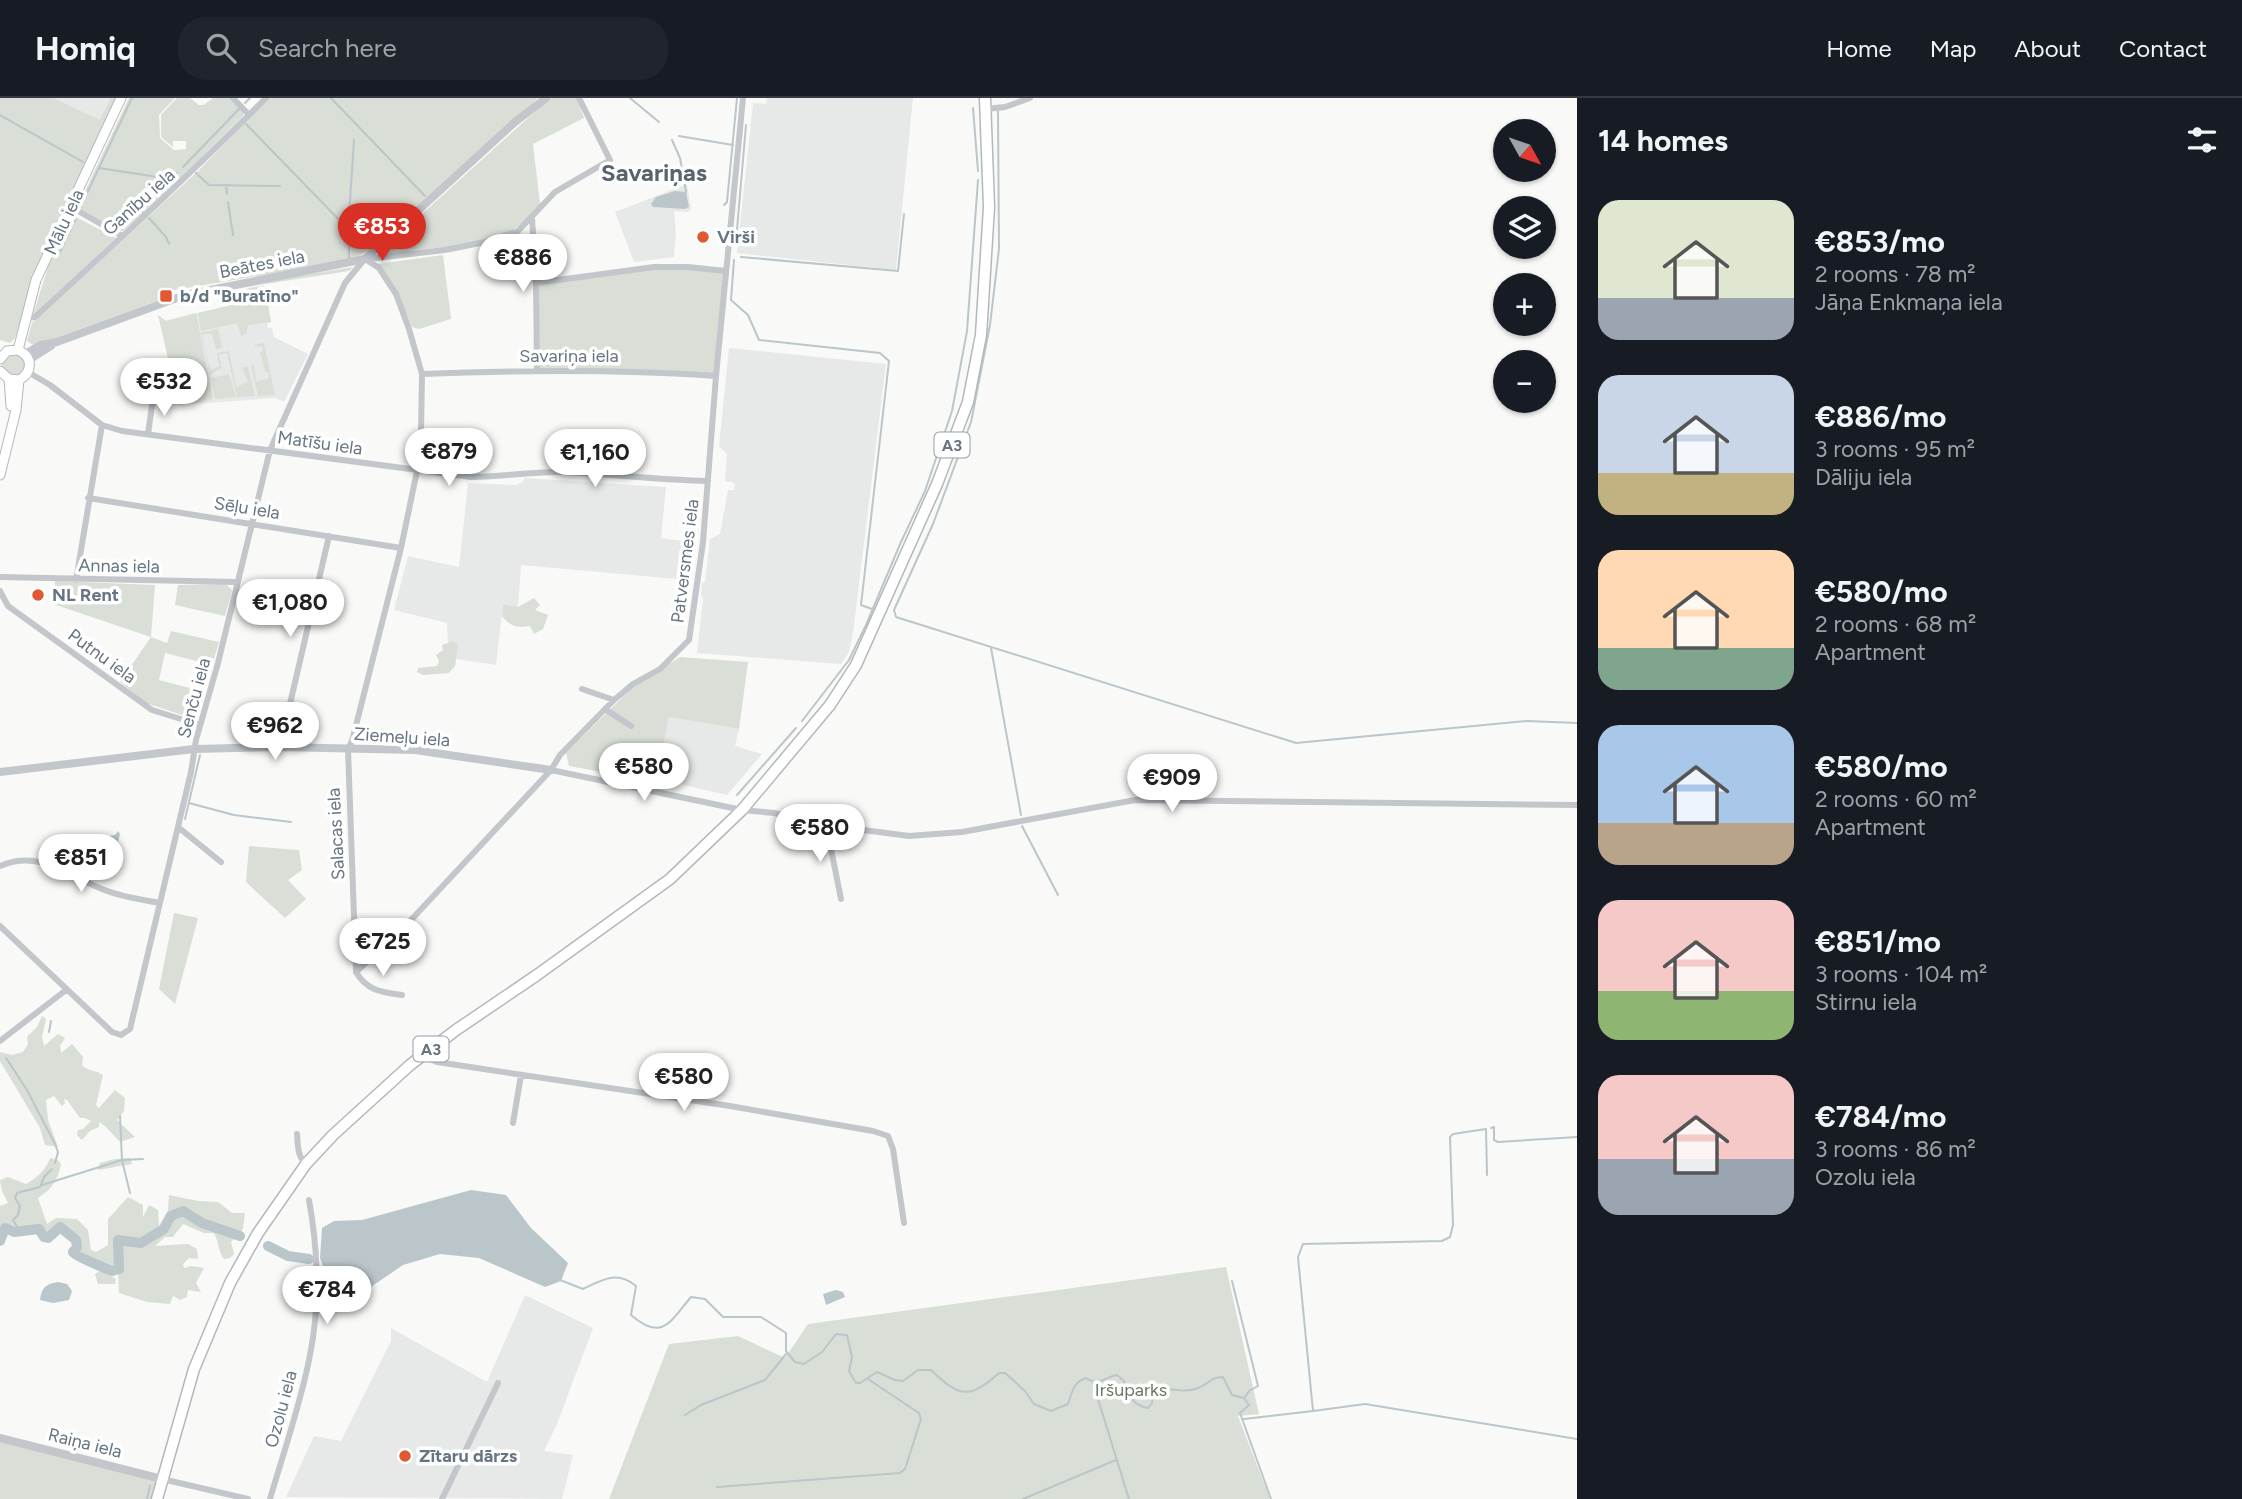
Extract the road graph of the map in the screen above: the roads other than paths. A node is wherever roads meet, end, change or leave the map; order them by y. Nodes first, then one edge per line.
1 (121, 98) edge
2 (233, 98) edge
3 (266, 98) edge
4 (546, 98) edge
5 (579, 98) edge
6 (743, 98) edge
7 (1030, 98) edge
8 (985, 103) edge
9 (249, 115) junction
10 (71, 207) junction
11 (532, 218) junction
12 (122, 236) junction
13 (365, 259) junction
14 (726, 271) junction
15 (536, 283) junction
16 (27, 318) junction
17 (2, 354) edge
18 (24, 354) junction
19 (537, 369) junction
20 (28, 372) junction
21 (422, 374) junction
22 (6, 375) edge
23 (716, 376) junction
24 (153, 398) dead end
25 (102, 425) junction
26 (148, 434) junction
27 (270, 450) junction
28 (417, 471) junction
29 (0, 475) edge
30 (708, 481) junction
31 (88, 498) junction
32 (252, 523) junction
33 (329, 536) junction
34 (401, 548) junction
35 (0, 577) edge
36 (76, 580) junction
37 (237, 582) junction
38 (0, 591) edge
39 (582, 688) dead end
40 (614, 700) junction
41 (605, 709) junction
42 (200, 725) junction
43 (631, 726) dead end
44 (280, 747) junction
45 (194, 749) junction
46 (348, 749) junction
47 (551, 770) junction
48 (0, 772) edge
49 (1577, 805) edge
50 (742, 810) junction
51 (826, 824) junction
52 (178, 827) junction
53 (220, 862) dead end
54 (0, 866) edge
55 (841, 898) dead end
56 (160, 903) junction
57 (0, 926) edge
58 (356, 972) junction
59 (66, 990) junction
60 (402, 995) dead end
61 (0, 1041) edge
62 (425, 1054) junction
63 (521, 1075) junction
64 (513, 1123) dead end
65 (298, 1134) dead end
66 (306, 1164) junction
67 (309, 1200) dead end
68 (904, 1223) dead end
69 (498, 1383) dead end
70 (0, 1438) edge
71 (162, 1479) junction
72 (157, 1499) edge
73 (247, 1499) edge
74 (270, 1499) edge
75 (442, 1499) edge

1 - 10 main road, Mālu iela
2 - 9 street
3 - 9 street, Ganību iela
4 - 13 street
5 - 11 street
6 - 14 street, Patversmes iela
7 - 8 street
8 - 50 highway, A3
9 - 12 street, Ganību iela
10 - 12 street
10 - 16 main road, Mālu iela
11 - 13 street
11 - 15 street
12 - 16 street, Ganību iela
13 - 18 street, Beātes iela
13 - 21 street, Salacas iela
13 - 27 street, Senču iela
14 - 15 street
14 - 23 street, Patversmes iela
15 - 19 street
16 - 18 main road, Mālu iela
17 - 18 main road
18 - 20 main road, Mālu iela
19 - 21 street, Savariņa iela
19 - 23 street, Savariņa iela
20 - 22 main road
20 - 25 street, Matīšu iela
21 - 28 street, Salacas iela
22 - 29 main road
23 - 30 street, Patversmes iela
24 - 26 street
25 - 26 street, Matīšu iela
25 - 31 street
26 - 27 street, Matīšu iela
27 - 28 street, Matīšu iela
27 - 32 street, Senču iela
28 - 30 street, Matīšu iela
28 - 34 street, Salacas iela
30 - 40 street, Patversmes iela
31 - 32 street, Sēļu iela
31 - 36 street
32 - 33 street, Sēļu iela
32 - 37 street, Senču iela
33 - 34 street, Sēļu iela
33 - 44 street
34 - 46 street, Salacas iela
35 - 36 street, Annas iela
36 - 37 street, Annas iela
37 - 42 street, Senču iela
38 - 42 street, Putnu iela
39 - 40 street
40 - 41 street, Patversmes iela
41 - 43 street
41 - 47 street, Patversmes iela
42 - 45 street, Senču iela
44 - 45 street, Ziemeļu iela
44 - 46 street, Ziemeļu iela
45 - 48 street, Ziemeļu iela
45 - 52 street, Senču iela
46 - 47 street, Ziemeļu iela
46 - 58 street, Salacas iela
47 - 50 street
47 - 58 street, Patversmes iela
49 - 51 street
50 - 51 street
50 - 62 highway, A3
51 - 55 street
52 - 53 street
52 - 56 street, Senču iela
54 - 56 street
56 - 59 street, Senču iela
57 - 59 street
58 - 60 street
59 - 61 street
62 - 63 street
62 - 66 highway, A3
63 - 64 street
63 - 68 street
65 - 66 street
66 - 71 highway, A3
67 - 74 street, Ozolu iela
69 - 75 street
70 - 71 street, Raiņa iela
71 - 72 highway, A3
71 - 73 street

